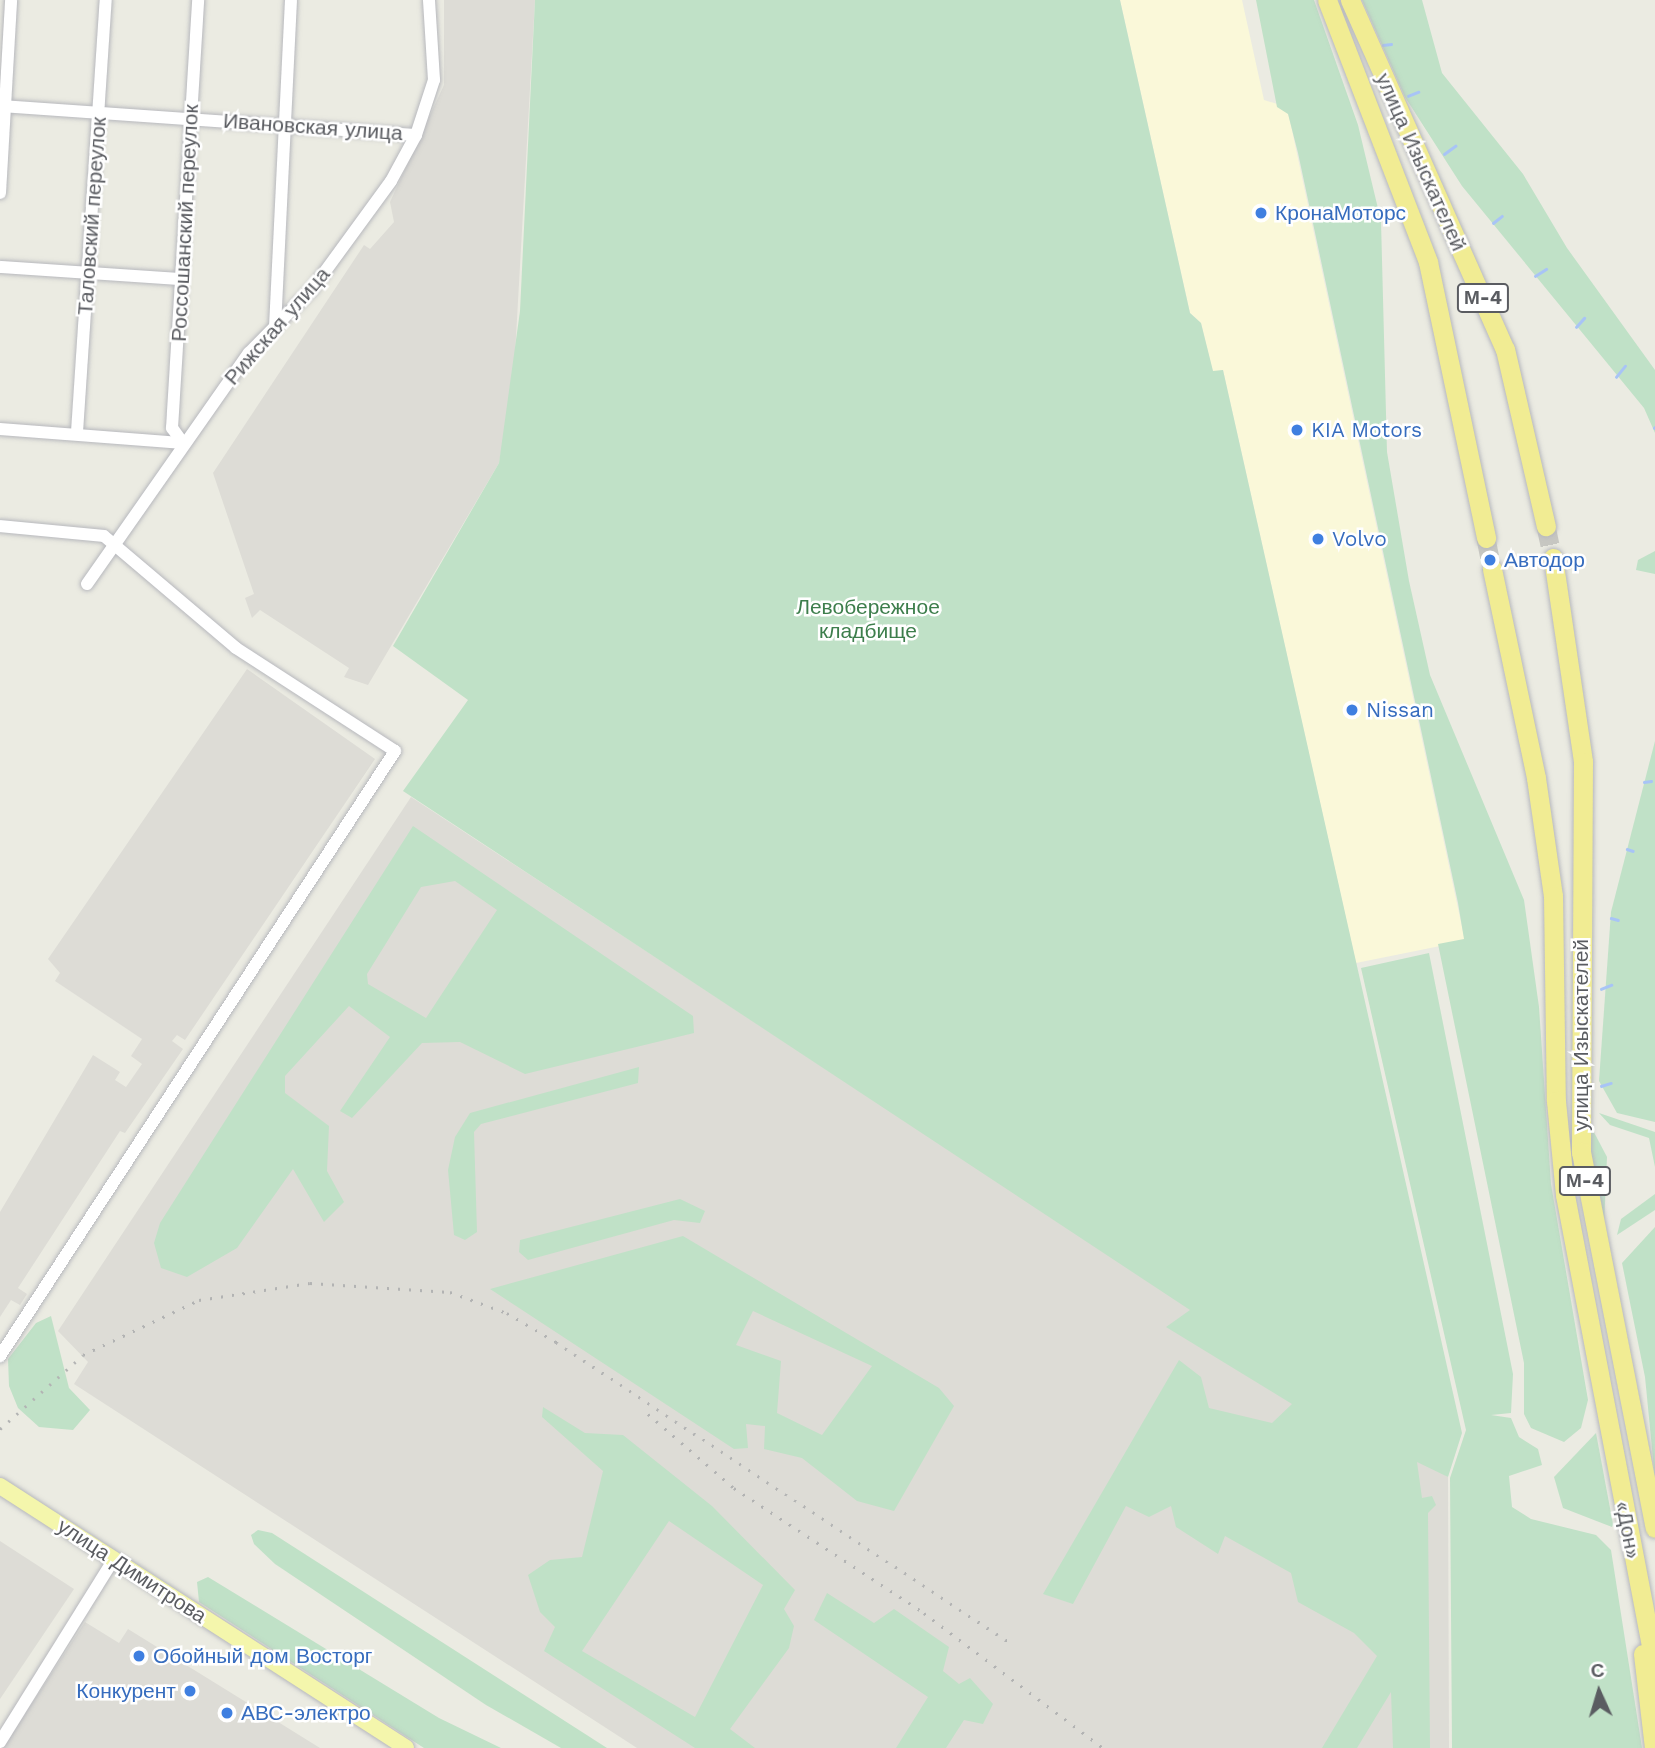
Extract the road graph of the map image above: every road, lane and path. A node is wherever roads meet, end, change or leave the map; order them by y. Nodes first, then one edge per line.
1 (11, 0) edge
2 (106, 0) edge
3 (198, 0) edge
4 (291, 0) edge
5 (429, 0) edge
6 (1326, 0) edge
7 (1350, 0) edge
8 (3, 106) edge
9 (99, 112) junction
10 (191, 119) junction
11 (287, 122) junction
12 (416, 135) junction
13 (0, 193) edge
14 (0, 267) edge
15 (88, 272) junction
16 (181, 279) junction
17 (275, 327) junction
18 (0, 429) edge
19 (78, 432) junction
20 (183, 443) junction
21 (0, 526) edge
22 (1546, 526) tunnel mouth
23 (1486, 538) tunnel mouth
24 (114, 542) junction
25 (1552, 558) tunnel mouth
26 (1492, 569) tunnel mouth
27 (87, 584) dead end
28 (0, 1356) edge
29 (1609, 1432) junction
30 (0, 1486) edge
31 (0, 1497) edge
32 (1650, 1508) junction
33 (1655, 1528) edge
34 (1655, 1540) edge
35 (112, 1563) junction
36 (1655, 1621) edge
37 (1655, 1669) edge
38 (0, 1742) edge
39 (388, 1748) edge
40 (406, 1748) edge
41 (1654, 1748) edge

1 - 8 street
2 - 9 street, Таловский переулок
3 - 10 street, Россошанский переулок
4 - 11 street
5 - 12 street, Рижская улица
6 - 23 highway, улица Изыскателей / М-4
7 - 22 highway, улица Изыскателей / М-4
8 - 9 street, Ивановская улица
8 - 13 street
9 - 10 street, Ивановская улица
9 - 15 street, Таловский переулок
10 - 11 street, Ивановская улица
10 - 16 street, Россошанский переулок
11 - 12 street, Ивановская улица
11 - 17 street
12 - 17 street, Рижская улица
14 - 15 street
15 - 16 street
15 - 19 street, Таловский переулок
16 - 20 street, Россошанский переулок
17 - 20 street, Рижская улица
18 - 19 street
19 - 20 street
20 - 24 street, Рижская улица
21 - 24 street
24 - 27 street, Рижская улица
24 - 28 street
25 - 32 highway, улица Изыскателей / М-4
26 - 29 highway, улица Изыскателей / М-4
29 - 36 highway
29 - 37 highway, «Дон» / М-4
29 - 41 highway
30 - 35 main road, улица Димитрова
31 - 35 main road, улица Димитрова
32 - 33 highway, М-4
32 - 34 highway
35 - 38 street
35 - 39 main road, улица Димитрова
35 - 40 main road, улица Димитрова

